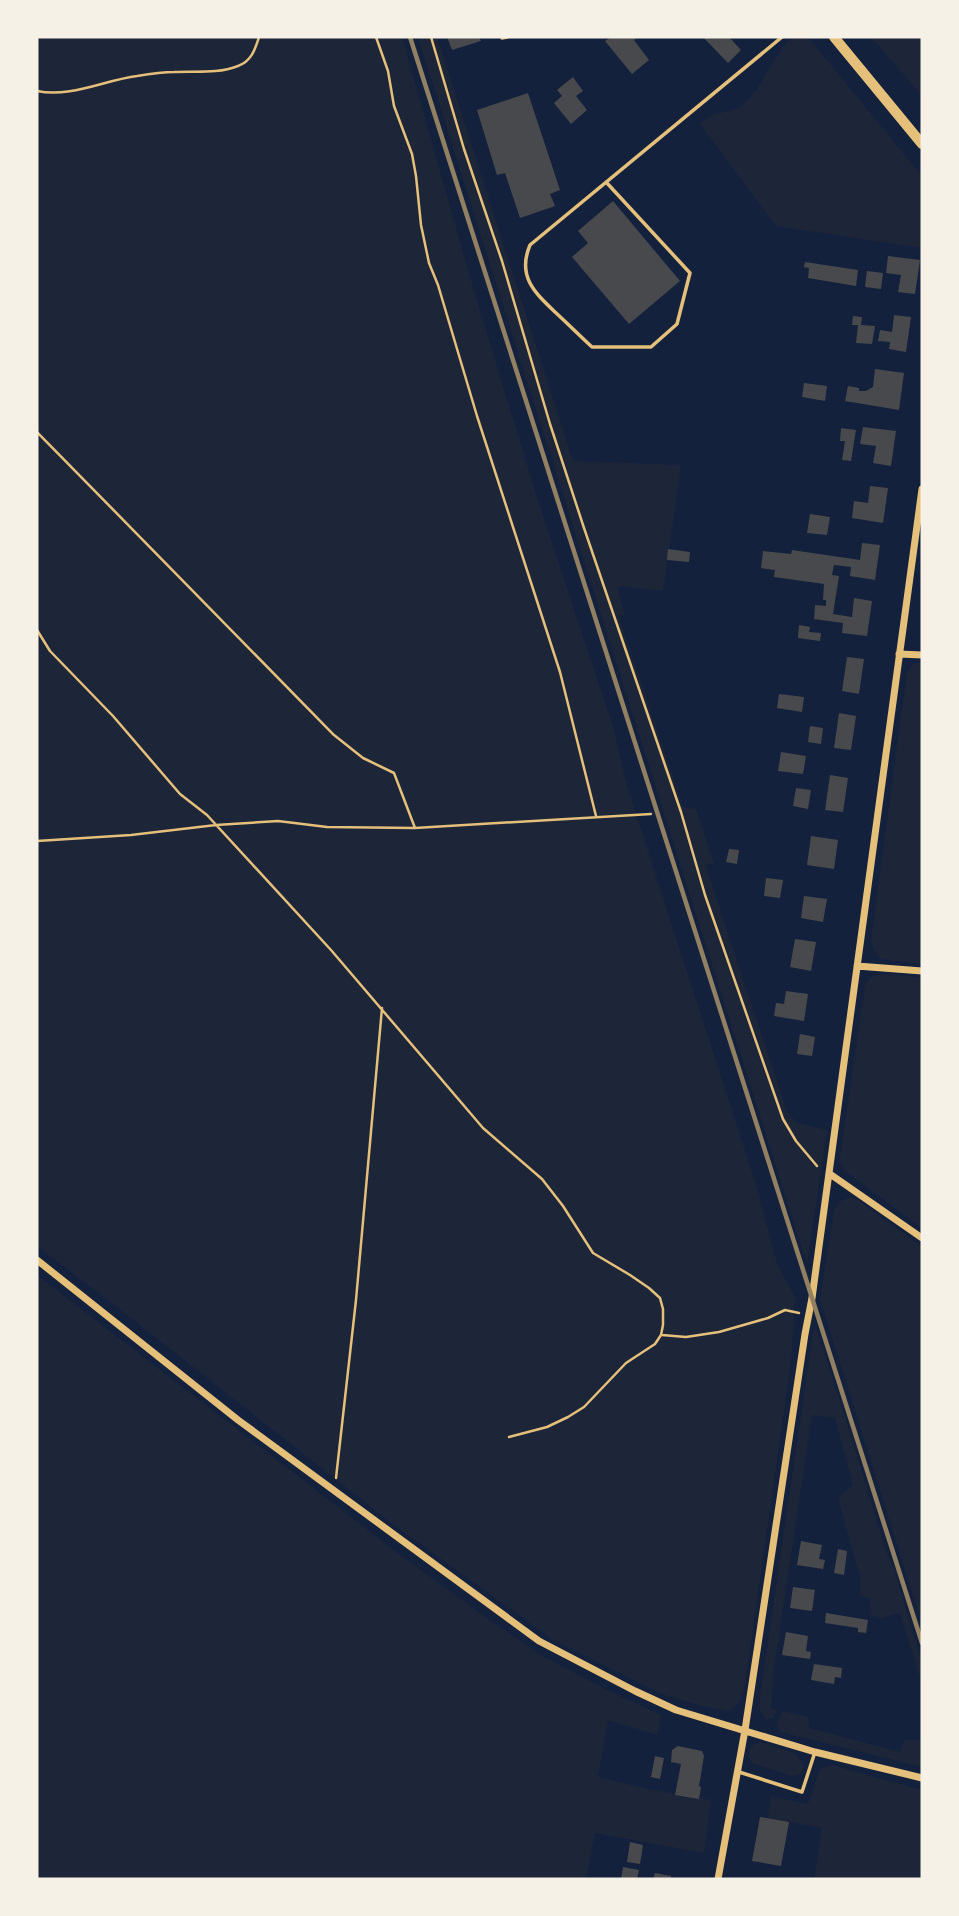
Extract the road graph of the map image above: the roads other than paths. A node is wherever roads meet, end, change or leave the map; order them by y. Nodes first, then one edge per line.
1 (508, 37) edge
2 (782, 37) edge
3 (834, 37) edge
4 (502, 38) edge
5 (922, 144) edge
6 (606, 182) junction
7 (922, 489) edge
8 (899, 654) junction
9 (922, 654) edge
10 (857, 966) junction
11 (922, 971) edge
12 (830, 1174) junction
13 (922, 1238) edge
14 (37, 1260) edge
15 (745, 1730) junction
16 (815, 1752) junction
17 (737, 1772) junction
18 (922, 1778) edge
19 (718, 1879) edge

1 - 4 lane
2 - 6 lane
3 - 5 main road
6 - 6 lane
7 - 8 street
8 - 9 street
8 - 10 street
10 - 11 street
10 - 12 street
12 - 13 street
12 - 15 street
14 - 15 street
15 - 16 street
15 - 17 street
16 - 17 lane
16 - 18 street
17 - 19 street

